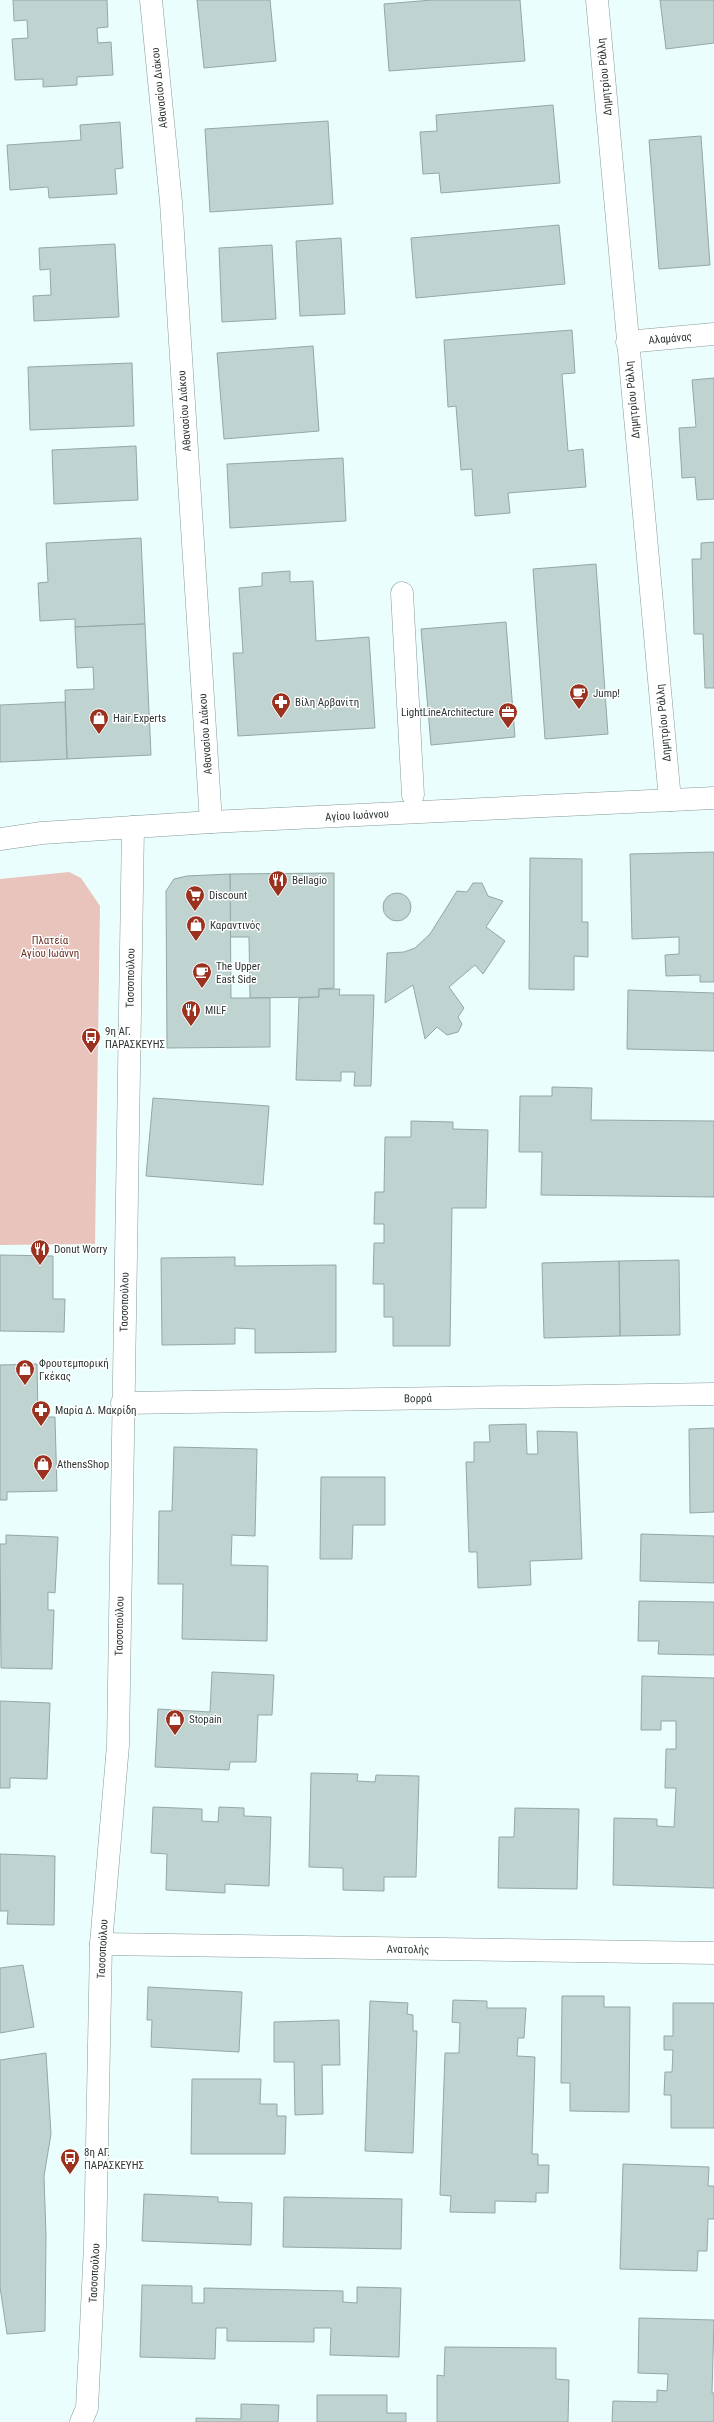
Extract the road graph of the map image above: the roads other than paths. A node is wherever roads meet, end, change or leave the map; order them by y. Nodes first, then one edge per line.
1 (151, 0) edge
2 (597, 0) edge
3 (714, 334) edge
4 (627, 342) junction
5 (402, 593) dead end
6 (413, 795) dead end
7 (714, 798) edge
8 (670, 800) junction
9 (211, 822) junction
10 (133, 828) junction
11 (0, 839) edge
12 (714, 1394) edge
13 (122, 1403) junction
14 (101, 1944) junction
15 (714, 1953) edge
16 (81, 2422) edge

1 - 9 street, Αθανασίου Διάκου
2 - 4 street, Δημητρίου Ράλλη
3 - 4 street, Αλαμάνας
4 - 8 street, Δημητρίου Ράλλη
5 - 6 street
7 - 8 street, Αγίου Ιωάννου
8 - 9 street, Αγίου Ιωάννου
9 - 10 street, Αγίου Ιωάννου
10 - 11 street, Αγίου Ιωάννου
10 - 13 street, Τασσοπούλου
12 - 13 street, Βορρά
13 - 14 street, Τασσοπούλου
14 - 15 street, Ανατολής
14 - 16 street, Τασσοπούλου

